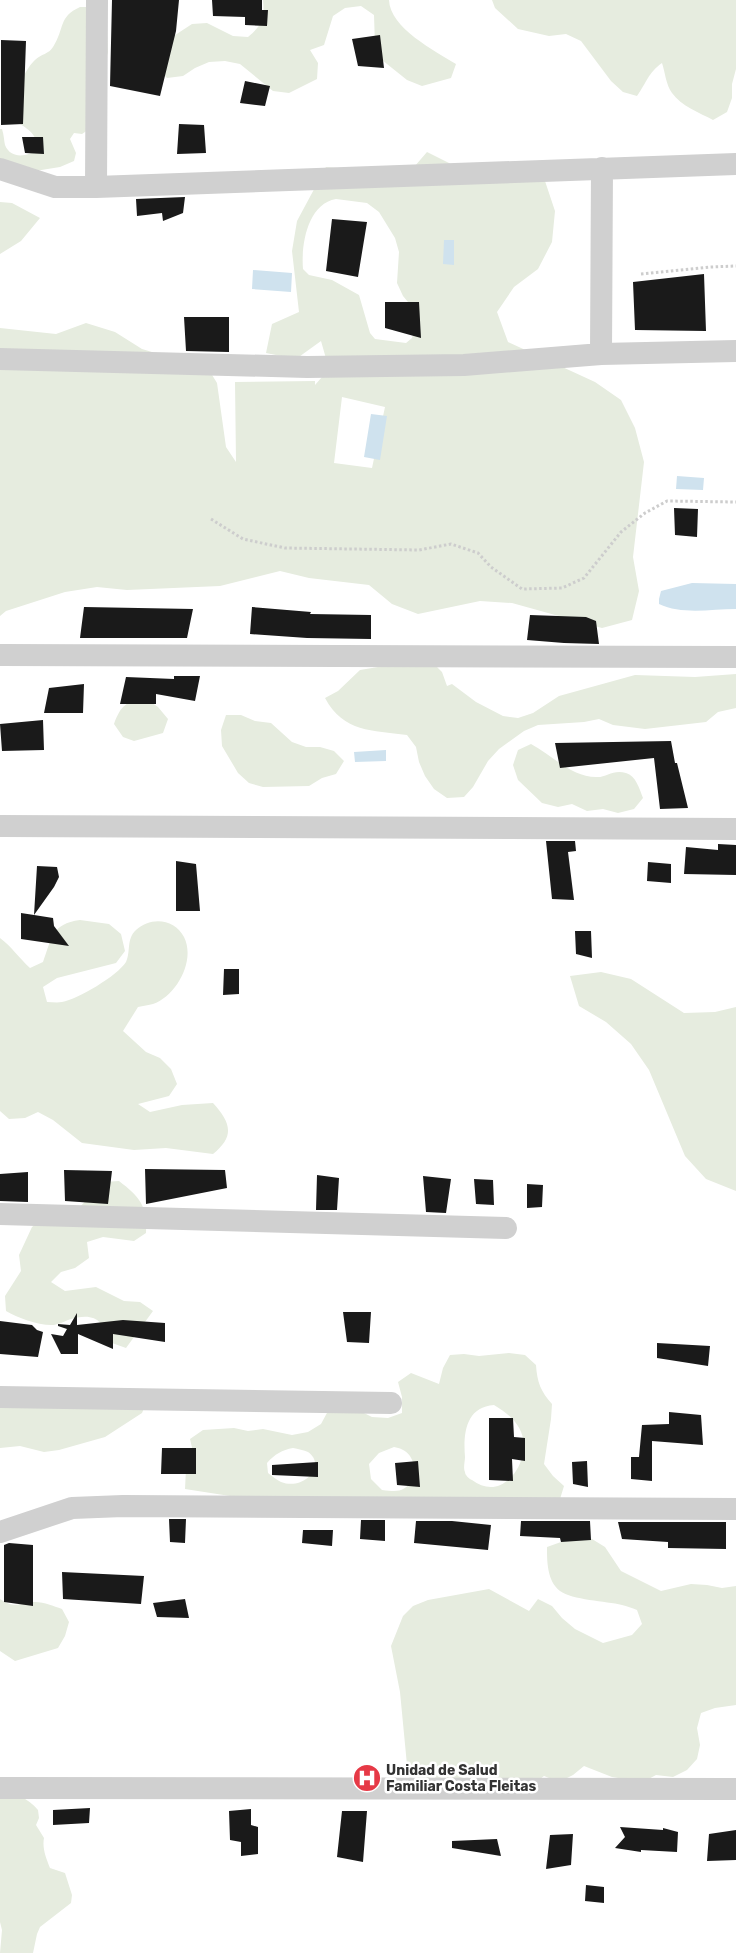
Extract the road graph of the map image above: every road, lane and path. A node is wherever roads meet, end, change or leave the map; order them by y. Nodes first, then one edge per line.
1 (97, 0) edge
2 (736, 164) edge
3 (602, 168) junction
4 (0, 169) edge
5 (96, 187) junction
6 (736, 266) edge
7 (642, 274) dead end
8 (736, 351) edge
9 (601, 354) junction
10 (0, 359) edge
11 (736, 502) edge
12 (211, 519) dead end
13 (0, 655) edge
14 (736, 657) edge
15 (0, 826) edge
16 (736, 829) edge
17 (0, 1214) edge
18 (506, 1228) dead end
19 (0, 1397) edge
20 (391, 1403) dead end
21 (736, 1509) edge
22 (0, 1532) edge
23 (0, 1788) edge
24 (736, 1790) edge

1 - 5 street
2 - 3 street
3 - 5 street
3 - 9 street
4 - 5 street
6 - 7 path
8 - 9 street
9 - 10 street
11 - 12 path
13 - 14 street
15 - 16 street
17 - 18 street
19 - 20 street
21 - 22 street
23 - 24 street

